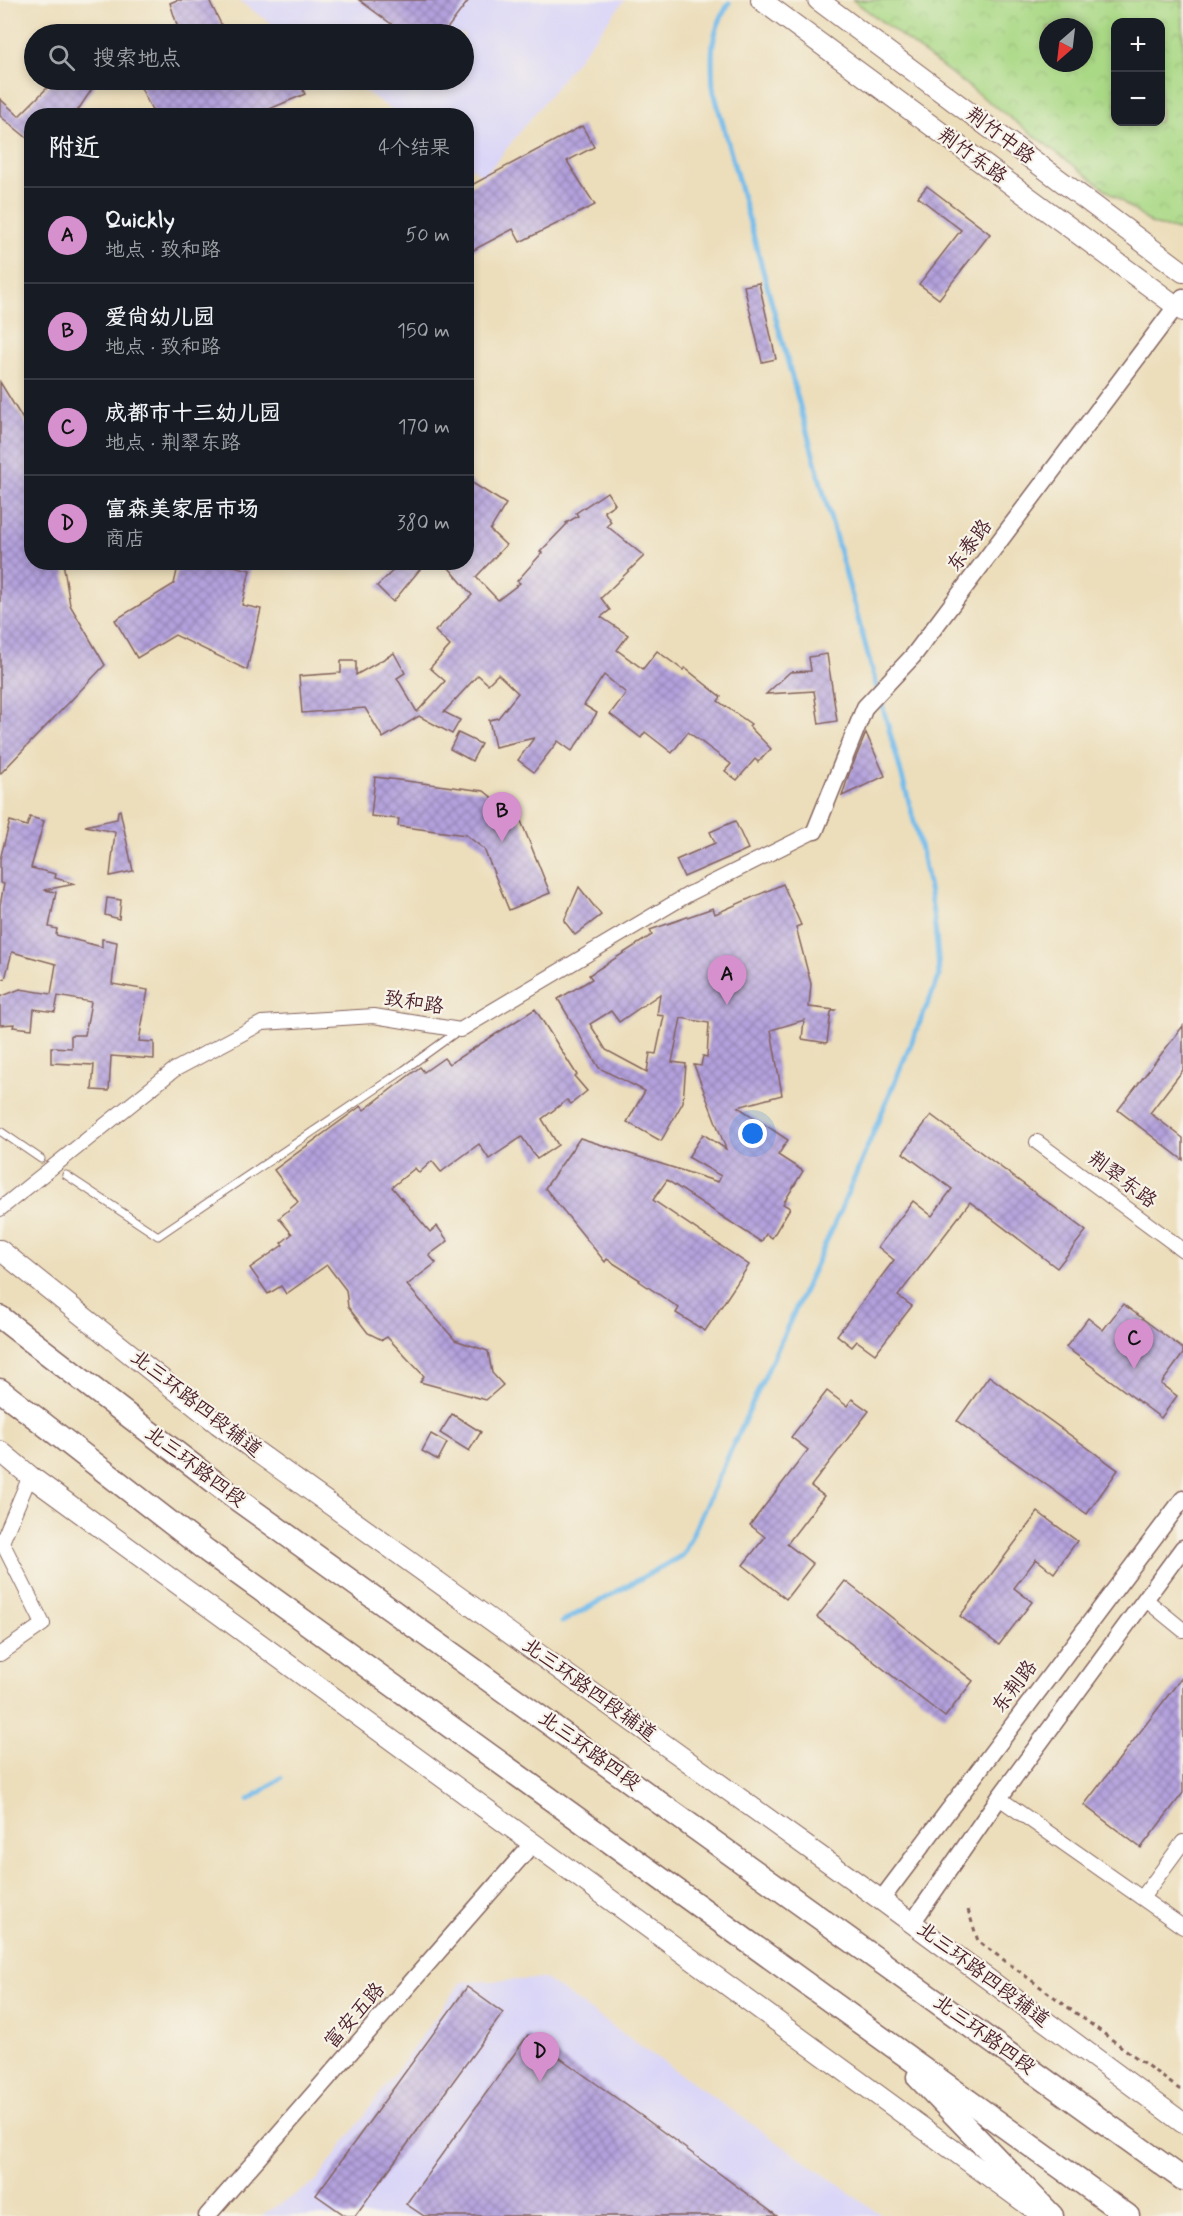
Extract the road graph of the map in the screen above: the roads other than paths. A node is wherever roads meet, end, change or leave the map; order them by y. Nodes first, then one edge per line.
1 (761, 0) edge
2 (818, 0) edge
3 (1183, 272) edge
4 (1181, 305) edge
5 (815, 831) joint
6 (460, 1030) junction
7 (0, 1131) edge
8 (1037, 1142) dead end
9 (41, 1159) dead end
10 (66, 1175) dead end
11 (0, 1209) edge
12 (0, 1250) edge
13 (1183, 1250) edge
14 (0, 1317) edge
15 (0, 1390) edge
16 (0, 1451) edge
17 (30, 1476) junction
18 (1183, 1499) edge
19 (1, 1542) edge
20 (1183, 1548) edge
21 (1145, 1599) junction
22 (1183, 1630) edge
23 (0, 1654) edge
24 (999, 1798) junction
25 (1183, 1842) edge
26 (533, 1843) junction
27 (1142, 1898) junction
28 (881, 1900) junction
29 (912, 1923) junction
30 (1183, 1927) edge
31 (877, 2035) junction
32 (1183, 2123) edge
33 (1183, 2180) edge
34 (207, 2216) edge
35 (1044, 2216) edge
36 (1052, 2216) edge
37 (1128, 2216) edge

1 - 4 main road, 荆竹东路
2 - 3 main road, 荆竹中路
4 - 5 street, 东泰路
5 - 6 street, 致和路
6 - 10 lane
6 - 11 street, 致和路
7 - 9 lane
8 - 13 street, 荆翠东路
12 - 28 main road, 北三环路四段辅道
14 - 33 highway, 北三环路四段
15 - 31 highway
16 - 17 main road
17 - 19 street
17 - 26 main road
18 - 28 street, 东荆路
19 - 23 street
20 - 21 street
21 - 22 street
21 - 24 street
24 - 27 street
24 - 29 street
25 - 27 street
26 - 34 street, 富安五路
26 - 35 main road
27 - 30 street
28 - 29 main road, 北三环路四段辅道
29 - 32 main road, 北三环路四段辅道
31 - 36 highway
31 - 37 highway

